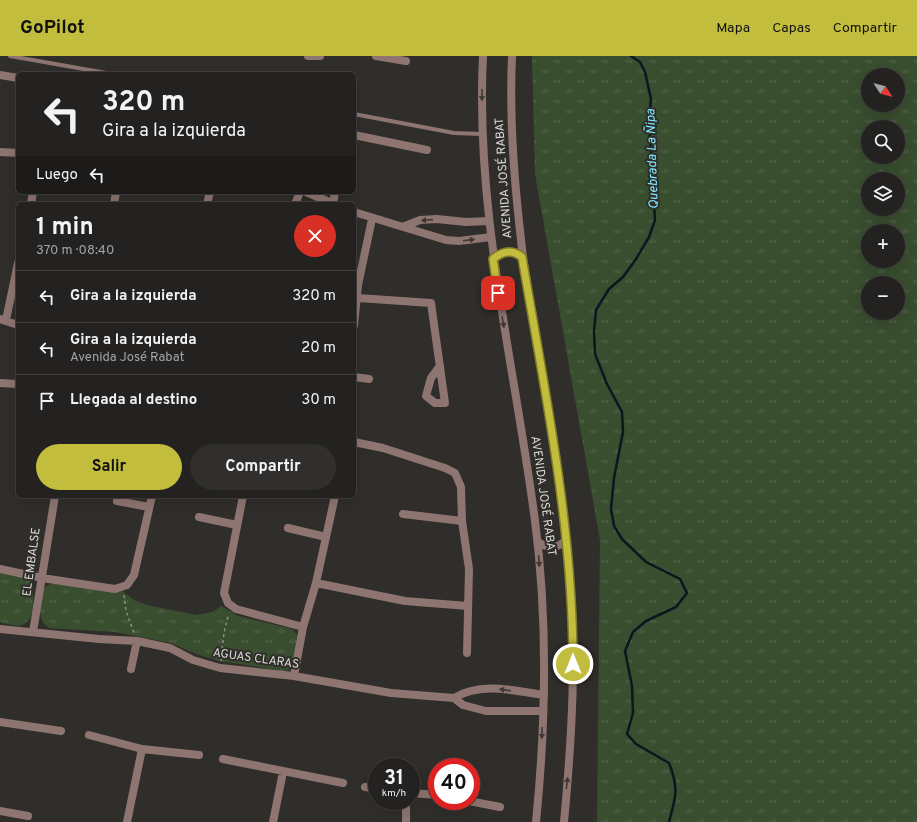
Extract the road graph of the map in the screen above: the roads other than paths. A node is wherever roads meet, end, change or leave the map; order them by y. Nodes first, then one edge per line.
1 (10, 56) edge
2 (308, 56) edge
3 (320, 56) edge
4 (376, 56) edge
5 (483, 56) edge
6 (512, 56) edge
7 (406, 61) dead end
8 (101, 72) edge
9 (0, 75) edge
10 (16, 78) edge
11 (356, 114) edge
12 (482, 134) junction
13 (356, 135) edge
14 (427, 150) dead end
15 (0, 152) edge
16 (16, 153) edge
17 (310, 194) edge
18 (328, 202) edge
19 (356, 213) edge
20 (372, 219) junction
21 (489, 221) junction
22 (405, 226) junction
23 (491, 237) junction
24 (522, 257) junction
25 (493, 259) junction
26 (16, 270) edge
27 (356, 285) edge
28 (358, 298) junction
29 (356, 312) edge
30 (3, 319) edge
31 (16, 324) edge
32 (440, 366) dead end
33 (356, 377) edge
34 (369, 379) dead end
35 (0, 383) edge
36 (16, 384) edge
37 (356, 442) edge
38 (55, 498) edge
39 (152, 498) edge
40 (243, 498) edge
41 (335, 498) edge
42 (117, 501) dead end
43 (149, 508) junction
44 (402, 514) dead end
45 (199, 517) dead end
46 (462, 521) junction
47 (237, 525) junction
48 (288, 528) dead end
49 (326, 537) junction
50 (566, 539) junction
51 (538, 542) junction
52 (0, 568) edge
53 (42, 578) junction
54 (316, 583) junction
55 (468, 606) junction
56 (303, 627) junction
57 (0, 629) edge
58 (33, 632) junction
59 (137, 641) junction
60 (467, 652) dead end
61 (131, 669) dead end
62 (294, 676) junction
63 (544, 695) junction
64 (454, 698) junction
65 (543, 711) junction
66 (0, 722) edge
67 (61, 731) dead end
68 (89, 735) dead end
69 (142, 749) junction
70 (199, 755) dead end
71 (224, 759) dead end
72 (283, 772) junction
73 (343, 783) dead end
74 (480, 803) edge
75 (500, 807) dead end
76 (406, 810) edge
77 (0, 811) edge
78 (28, 816) dead end
79 (127, 822) edge
80 (273, 822) edge
81 (406, 822) edge
82 (536, 822) edge
83 (564, 822) edge

1 - 8 lane
2 - 3 street
4 - 7 street
5 -> 12 street, AVENIDA JOSÉ RABAT
6 - 24 street, AVENIDA JOSÉ RABAT
9 - 10 street
11 - 12 lane
12 - 21 street, AVENIDA JOSÉ RABAT
13 - 14 street
15 - 16 street
17 - 18 street
19 - 20 street
20 - 22 street
20 - 27 street
21 -> 22 street
21 - 23 street, AVENIDA JOSÉ RABAT
22 -> 23 street
23 - 25 street, AVENIDA JOSÉ RABAT
24 - 25 street
24 - 50 street, AVENIDA JOSÉ RABAT
25 -> 51 street, AVENIDA JOSÉ RABAT
26 - 30 street
27 - 28 street
28 - 29 street
28 - 32 street
30 - 31 street
33 - 34 street
35 - 36 street
37 - 46 street
38 - 53 street, EL EMBALSE
39 - 43 street
40 - 47 street
41 - 49 street
42 - 43 street
43 - 53 street
44 - 46 street
45 - 47 street
46 - 55 street
47 - 56 street
48 - 49 street
49 - 54 street
50 - 51 street
83 -> 50 street, AVENIDA JOSÉ RABAT
51 -> 63 street, AVENIDA JOSÉ RABAT
52 - 53 street
53 - 58 street, EL EMBALSE
54 - 55 street
54 - 56 street
55 - 60 street
56 - 62 street
57 - 58 street, AGUAS CLARAS
58 - 59 street, AGUAS CLARAS
59 - 61 street
59 - 62 street, AGUAS CLARAS
62 - 64 street, AGUAS CLARAS
63 -> 64 street, AGUAS CLARAS
63 - 65 street, AVENIDA JOSÉ RABAT
64 - 65 street, AGUAS CLARAS
65 -> 82 street, AVENIDA JOSÉ RABAT
66 - 67 street
68 - 69 street
69 - 70 street
69 - 79 street
71 - 72 street
72 - 73 street
72 - 80 street
74 - 75 street
76 - 81 street
77 - 78 street

